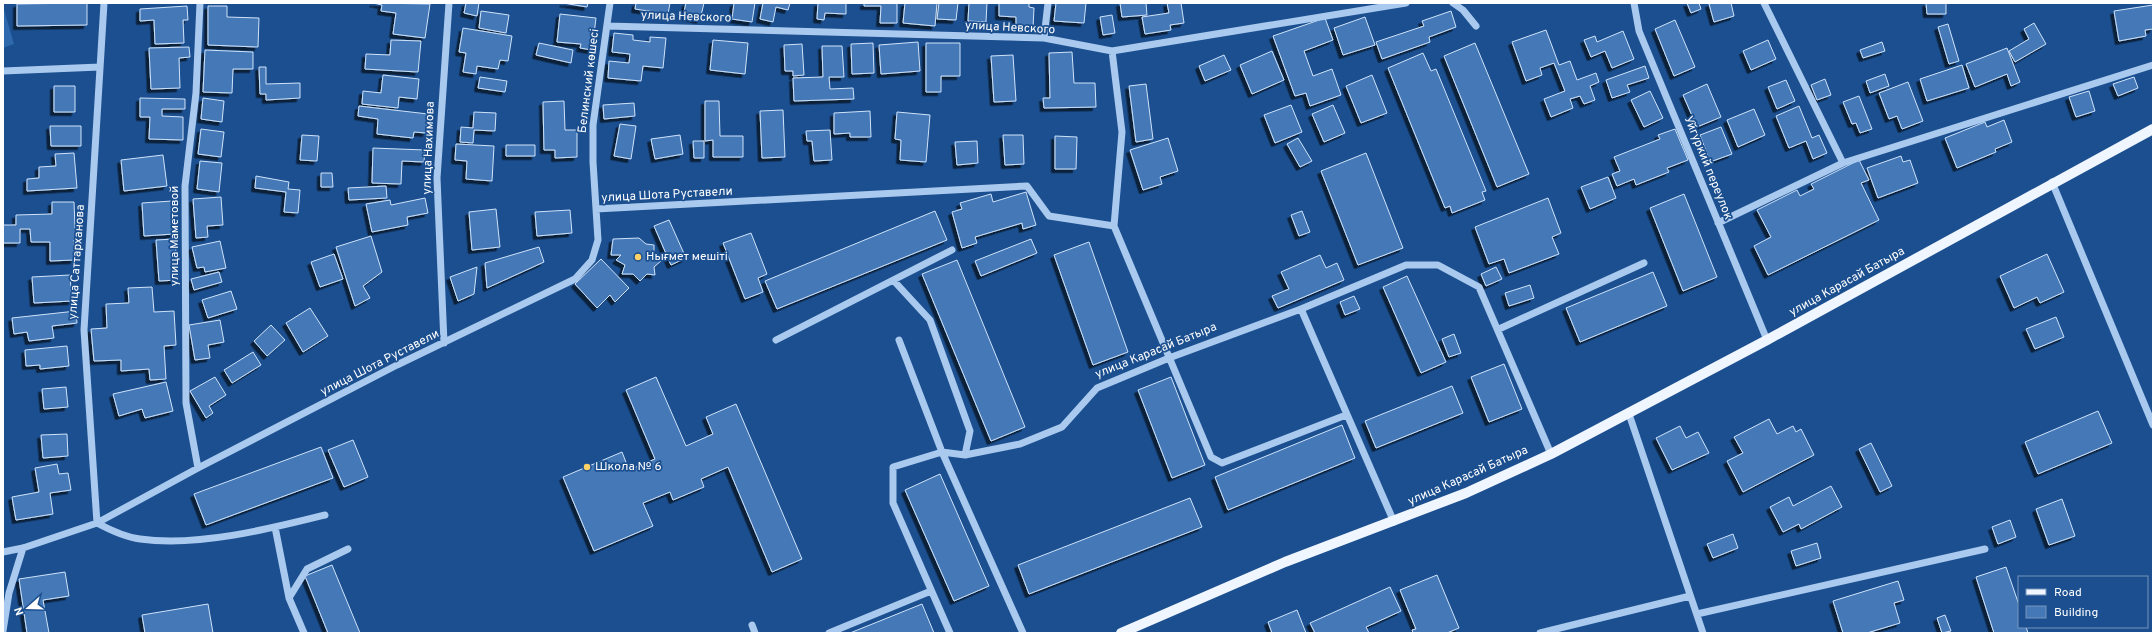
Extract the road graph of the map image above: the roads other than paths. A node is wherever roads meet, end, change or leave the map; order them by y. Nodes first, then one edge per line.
1 (104, 3) edge
2 (200, 3) edge
3 (449, 3) edge
4 (610, 3) edge
5 (1048, 3) edge
6 (1406, 3) edge
7 (1453, 3) edge
8 (1634, 3) edge
9 (1764, 3) edge
10 (607, 26) junction
11 (1476, 26) dead end
12 (1044, 38) junction
13 (1112, 51) junction
14 (2153, 65) edge
15 (100, 67) junction
16 (3, 71) edge
17 (2153, 129) edge
18 (1843, 163) junction
19 (2052, 182) junction
20 (596, 209) junction
21 (1718, 223) junction
22 (1114, 226) junction
23 (952, 250) dead end
24 (1644, 263) dead end
25 (894, 281) junction
26 (1301, 310) junction
27 (1499, 328) junction
28 (776, 340) dead end
29 (899, 340) dead end
30 (1767, 340) junction
31 (444, 343) junction
32 (1169, 358) junction
33 (1346, 414) junction
34 (1629, 414) junction
35 (2153, 425) edge
36 (942, 452) junction
37 (1552, 454) junction
38 (965, 455) junction
39 (198, 468) junction
40 (326, 515) dead end
41 (1394, 522) junction
42 (97, 523) junction
43 (275, 528) junction
44 (23, 548) junction
45 (348, 549) dead end
46 (1985, 549) dead end
47 (3, 552) edge
48 (931, 591) junction
49 (1690, 596) junction
50 (290, 598) junction
51 (1697, 614) junction
52 (4, 620) edge
53 (752, 625) dead end
54 (3, 631) edge
55 (304, 633) edge
56 (755, 633) edge
57 (830, 633) edge
58 (950, 633) edge
59 (1023, 633) edge
60 (1121, 633) edge
61 (1540, 633) edge
62 (1703, 633) edge

1 - 15 street, улица Саттарханова
2 - 39 street, улица Маметовой
3 - 31 street, улица Нахимова
4 - 10 street, Белинский көшесi
5 - 12 street
6 - 13 street, улица Невского
7 - 11 street
8 - 21 street, Уйгуркий переулок
9 - 18 street
10 - 12 street, улица Невского
10 - 20 street, Белинский көшесi
12 - 13 street, улица Невского
13 - 22 street
14 - 18 street
15 - 16 street
15 - 42 street, улица Саттарханова
17 - 19 main road, улица Карасай Батыра
18 - 21 street
19 - 30 main road, улица Карасай Батыра
19 - 35 street
20 - 22 street, улица Шота Руставели
20 - 31 street, улица Шота Руставели
21 - 30 street, Уйгуркий переулок
22 - 32 street
23 - 25 street
24 - 27 street
25 - 28 street
25 - 38 street
26 - 27 street, улица Карасай Батыра
26 - 32 street, улица Карасай Батыра
26 - 33 street
27 - 37 street, улица Карасай Батыра
29 - 36 street
30 - 34 main road, улица Карасай Батыра
31 - 39 street, улица Шота Руставели
32 - 33 street
32 - 38 street, улица Карасай Батыра
33 - 41 street
34 - 37 main road, улица Карасай Батыра
34 - 49 street
36 - 38 street, улица Карасай Батыра
36 - 48 street, улица Карасай Батыра
36 - 59 street
37 - 41 main road, улица Карасай Батыра
39 - 42 street, улица Шота Руставели
40 - 43 street
41 - 60 main road, улица Карасай Батыра
42 - 43 street
42 - 44 street, улица Шота Руставели
43 - 50 street
44 - 47 street, улица Шота Руставели
44 - 52 street
45 - 50 street
46 - 51 street
48 - 57 street
48 - 58 street, улица Карасай Батыра
49 - 51 street
49 - 61 street
50 - 55 street
51 - 62 street
52 - 54 street
53 - 56 street

